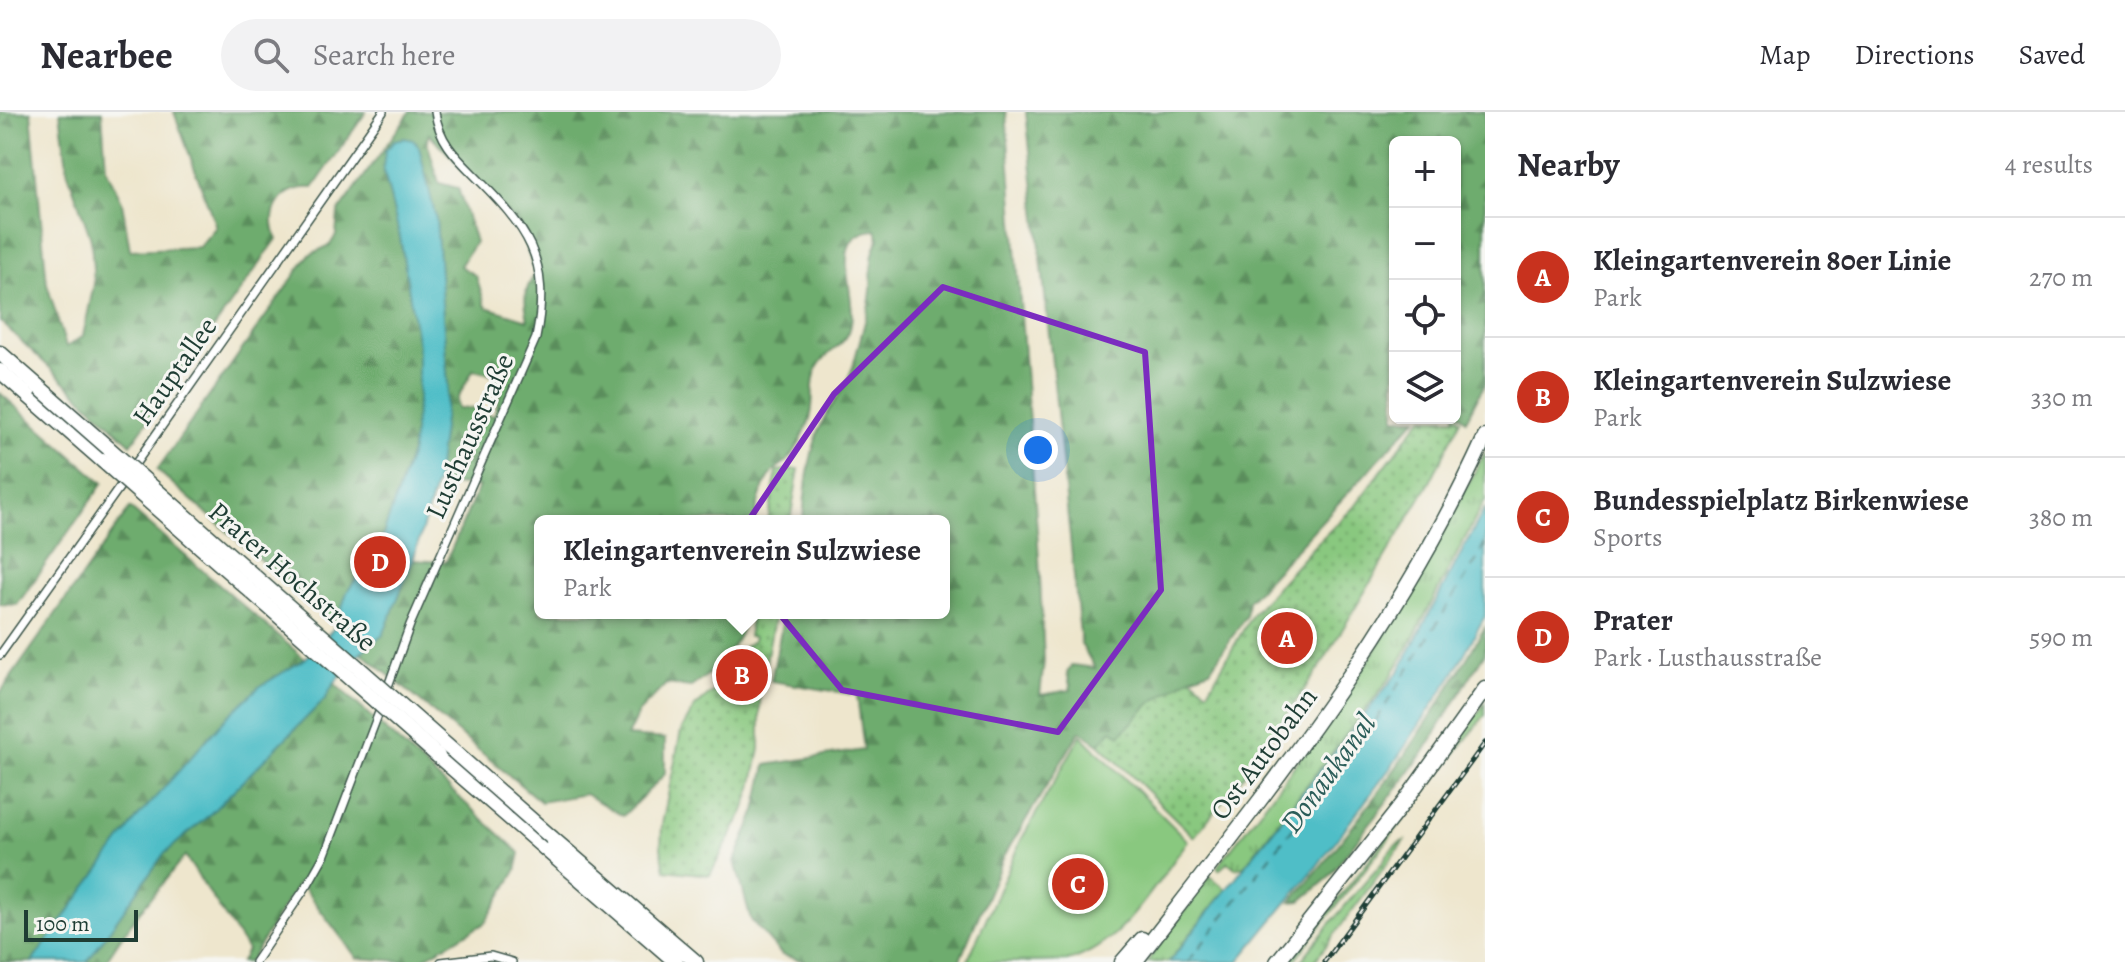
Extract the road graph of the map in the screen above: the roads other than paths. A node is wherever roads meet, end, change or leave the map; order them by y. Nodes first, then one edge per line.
1 (383, 112) edge
2 (435, 112) edge
3 (0, 353) edge
4 (0, 371) edge
5 (1485, 437) edge
6 (0, 655) edge
7 (1485, 689) edge
8 (548, 843) junction
9 (1157, 933) junction
10 (255, 962) edge
11 (441, 962) edge
12 (512, 962) edge
13 (676, 962) edge
14 (696, 962) edge
15 (1122, 962) edge
16 (1135, 962) edge
17 (1277, 962) edge

1 - 6 street, Hauptallee
2 - 10 street, Lusthausstraße
3 - 8 highway, Prater Hochstraße, bridge
4 - 8 highway, Prater Hochstraße, bridge
5 - 9 highway, Ost Autobahn
7 - 17 highway
8 - 13 highway
8 - 14 highway
9 - 15 highway
9 - 16 highway, Ost Autobahn
11 - 12 street

